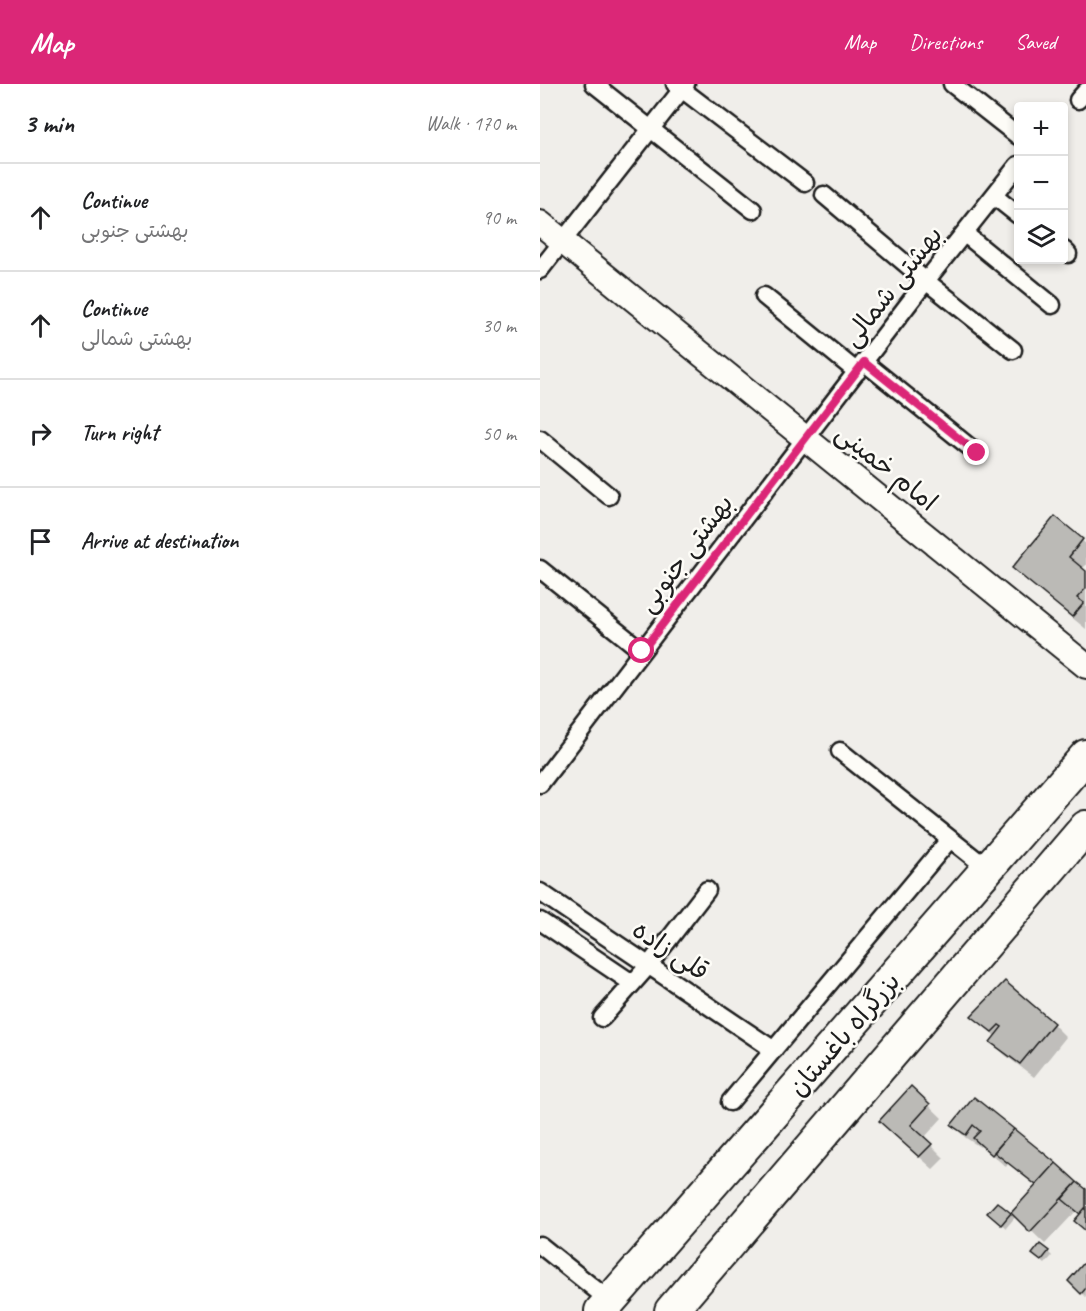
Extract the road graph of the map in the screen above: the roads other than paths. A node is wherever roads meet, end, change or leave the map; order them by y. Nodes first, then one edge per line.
1 (594, 84) edge
2 (952, 84) edge
3 (681, 86) edge
4 (650, 129) junction
5 (1014, 133) edge
6 (1014, 170) edge
7 (805, 183) dead end
8 (824, 195) dead end
9 (994, 196) junction
10 (753, 210) dead end
11 (1014, 212) edge
12 (540, 223) edge
13 (964, 234) junction
14 (563, 241) junction
15 (540, 270) edge
16 (926, 280) junction
17 (764, 296) dead end
18 (1052, 305) dead end
19 (1013, 350) dead end
20 (861, 367) junction
21 (805, 438) junction
22 (540, 439) edge
23 (977, 453) dead end
24 (609, 496) dead end
25 (540, 568) edge
26 (642, 651) junction
27 (1086, 666) edge
28 (840, 751) dead end
29 (1086, 756) edge
30 (540, 784) edge
31 (1086, 827) edge
32 (950, 838) junction
33 (988, 869) junction
34 (707, 890) dead end
35 (540, 891) edge
36 (540, 921) edge
37 (649, 965) junction
38 (632, 983) junction
39 (602, 1018) dead end
40 (774, 1050) junction
41 (730, 1102) dead end
42 (540, 1245) edge
43 (605, 1306) edge
44 (671, 1311) edge

1 - 4 street
2 - 5 street
3 - 4 street
3 - 7 street
4 - 10 street
4 - 14 street
6 - 9 street, بهشتی شمالی
8 - 16 street
9 - 11 street
9 - 13 street, بهشتی شمالی
12 - 14 street, امام خمینی
13 - 16 street, بهشتی شمالی
13 - 18 street
14 - 15 street
14 - 21 street, امام خمینی
16 - 19 street
16 - 20 street, بهشتی شمالی
17 - 20 street
20 - 21 street, بهشتی شمالی
20 - 23 street
21 - 26 street, بهشتی جنوبی
21 - 27 street, امام خمینی
22 - 24 street
25 - 26 street
26 - 30 street, بهشتی جنوبی
28 - 32 street
29 - 33 highway, بزرگراه باغستان
31 - 44 highway, بزرگراه باغستان
32 - 33 street
32 - 40 street
33 - 43 highway, بزرگراه باغستان
34 - 37 street
35 - 37 street, قلی زاده
36 - 38 street, قلی زاده
37 - 38 street
37 - 40 street, قلی زاده
38 - 39 street
40 - 41 street
42 - 43 street

